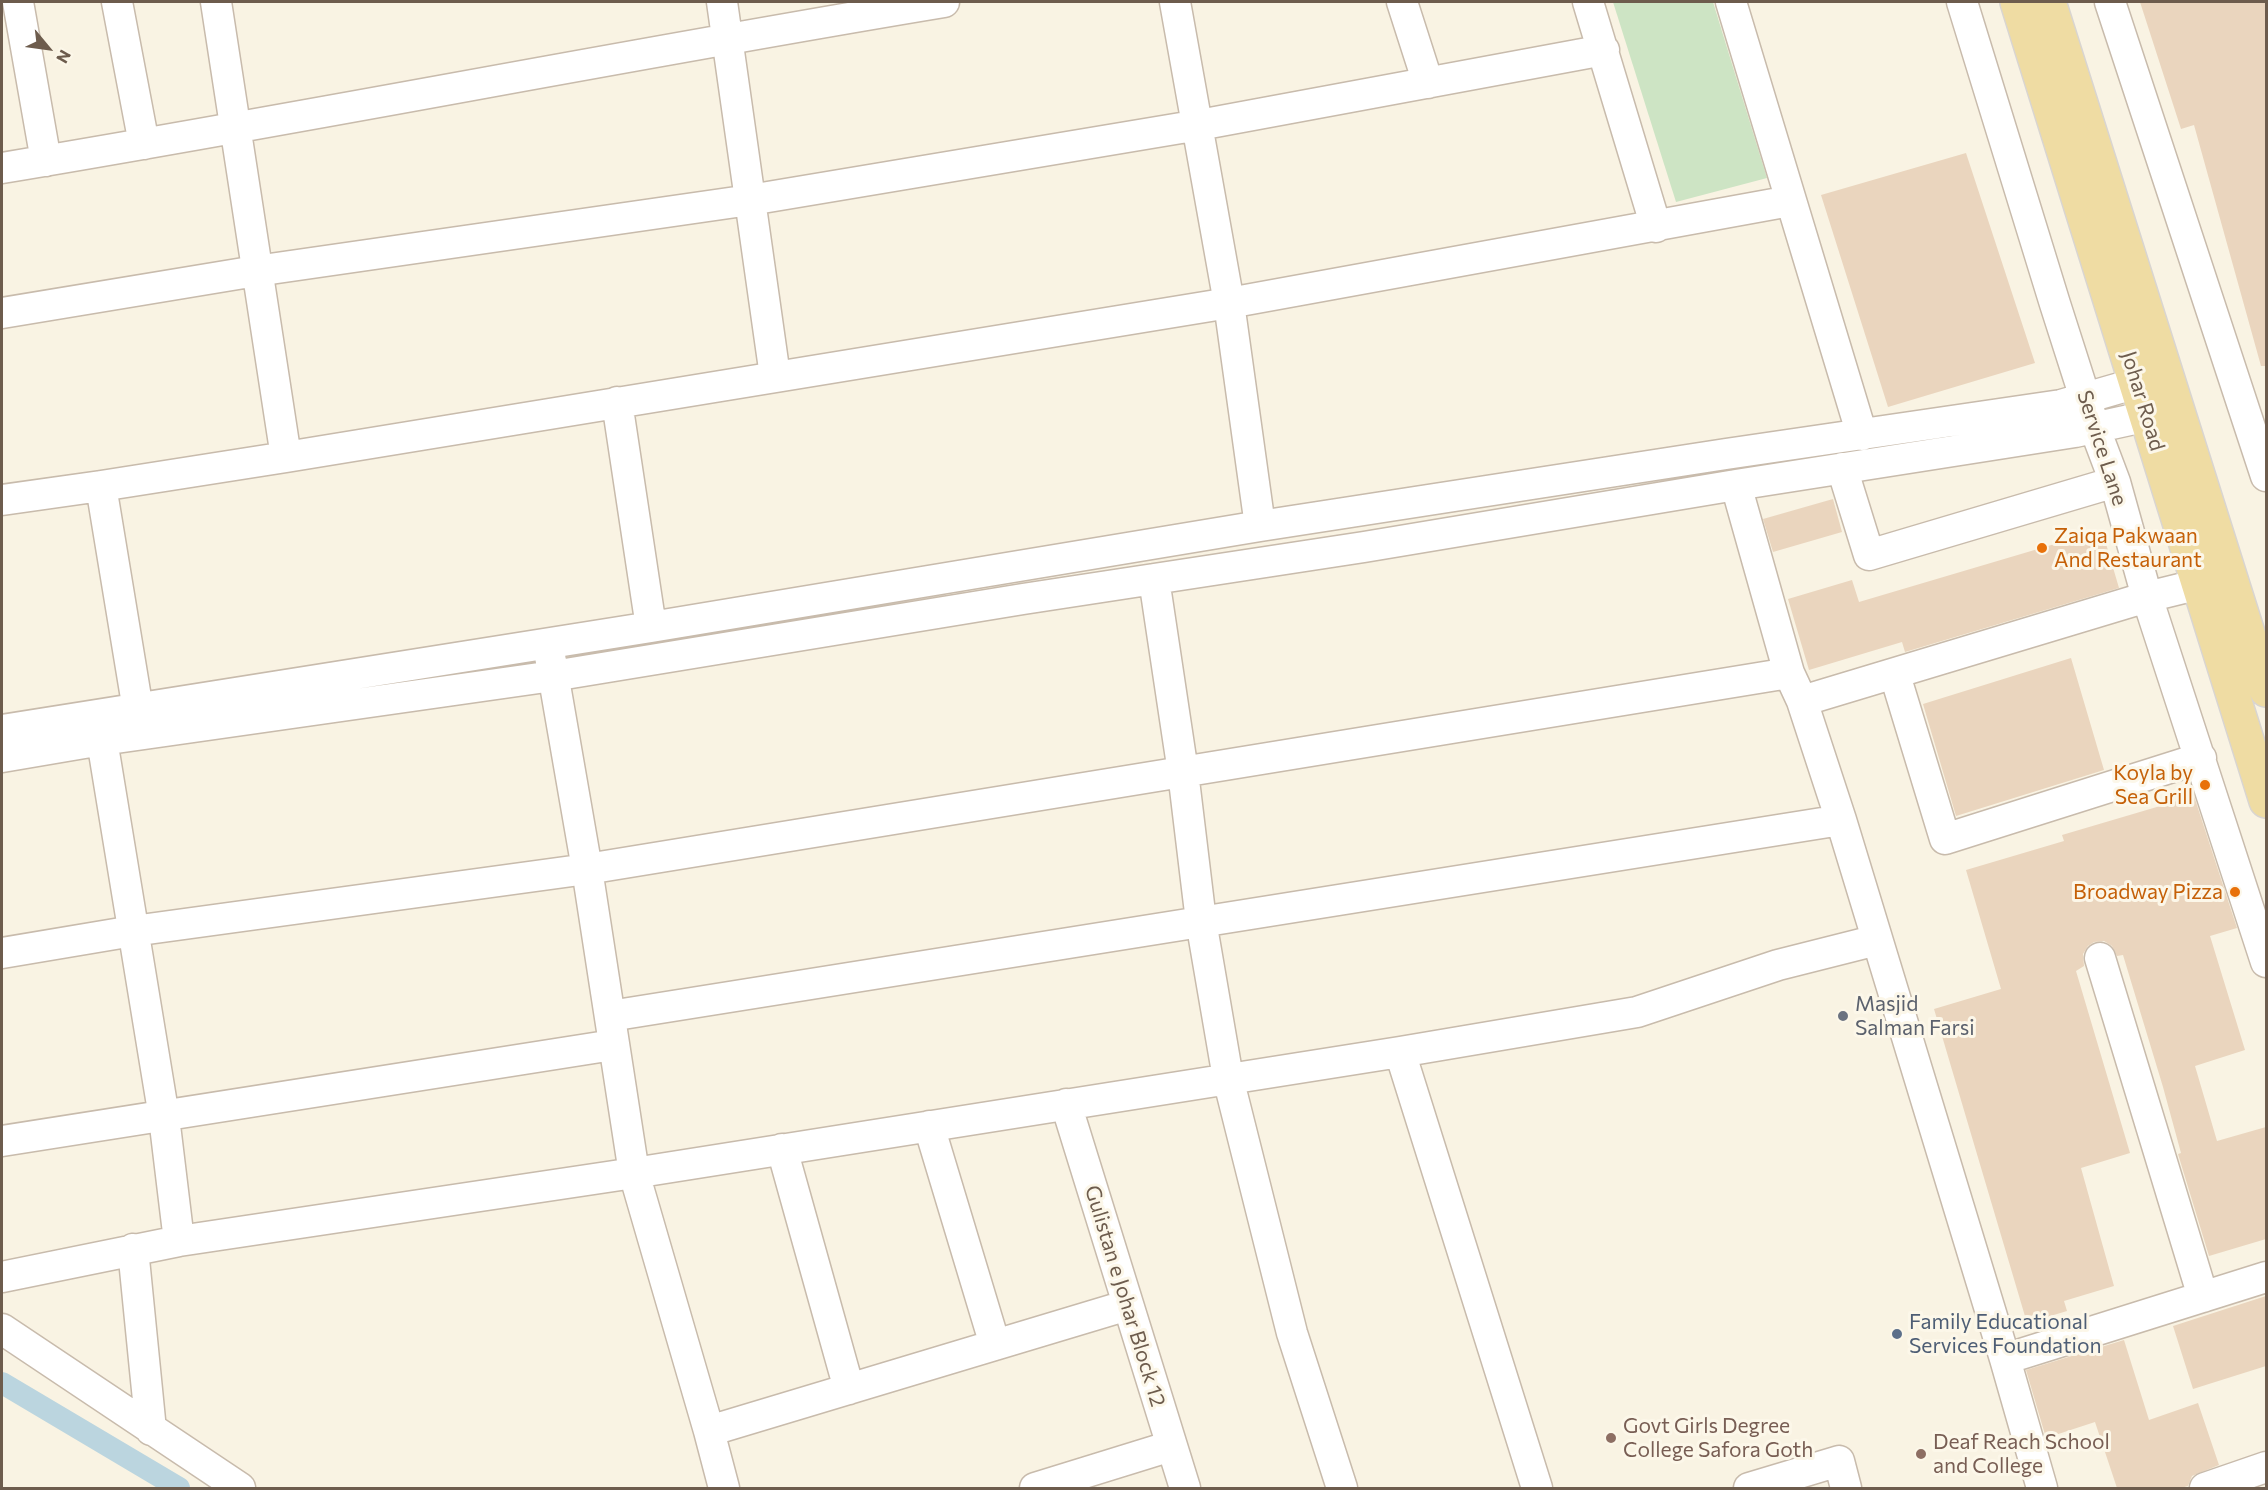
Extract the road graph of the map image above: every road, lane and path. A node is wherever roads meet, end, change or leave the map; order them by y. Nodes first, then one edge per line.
1 (18, 2) edge
2 (117, 2) edge
3 (216, 2) edge
4 (722, 2) edge
5 (944, 2) edge
6 (1175, 2) edge
7 (1402, 2) edge
8 (1588, 2) edge
9 (1731, 2) edge
10 (1962, 2) edge
11 (2017, 2) edge
12 (2049, 2) edge
13 (2110, 2) edge
14 (728, 38) junction
15 (1604, 50) junction
16 (1428, 83) junction
17 (1198, 125) junction
18 (236, 129) junction
19 (144, 144) junction
20 (46, 160) junction
21 (2, 168) edge
22 (750, 200) junction
23 (1790, 201) junction
24 (1656, 227) junction
25 (256, 271) junction
26 (1229, 303) junction
27 (2, 313) edge
28 (775, 376) junction
29 (2137, 383) junction
30 (2086, 398) junction
31 (617, 402) junction
32 (2148, 416) junction
33 (2095, 429) junction
34 (1862, 435) junction
35 (286, 457) junction
36 (1842, 468) junction
37 (2266, 476) edge
38 (2115, 482) junction
39 (1736, 485) junction
40 (101, 486) junction
41 (2, 500) edge
42 (1260, 526) junction
43 (1034, 563) junction
44 (1154, 579) junction
45 (2200, 584) junction
46 (1040, 596) junction
47 (2147, 597) junction
48 (651, 627) junction
49 (547, 642) junction
50 (2260, 649) edge
51 (1790, 672) junction
52 (1895, 675) junction
53 (554, 676) junction
54 (2266, 690) edge
55 (1802, 701) junction
56 (138, 710) junction
57 (2, 730) edge
58 (102, 740) junction
59 (2, 757) edge
60 (2201, 758) junction
61 (1183, 772) junction
62 (2266, 801) edge
63 (1841, 820) junction
64 (587, 869) junction
65 (1201, 921) junction
66 (133, 931) junction
67 (1877, 940) junction
68 (2, 953) edge
69 (2100, 958) dead end
70 (2266, 962) edge
71 (612, 1031) junction
72 (1400, 1052) junction
73 (1228, 1078) junction
74 (1066, 1104) junction
75 (164, 1117) junction
76 (929, 1126) junction
77 (2, 1141) edge
78 (782, 1149) junction
79 (634, 1173) junction
80 (179, 1241) junction
81 (134, 1249) junction
82 (2, 1277) edge
83 (2266, 1277) edge
84 (2203, 1297) junction
85 (1128, 1305) junction
86 (2, 1329) edge
87 (995, 1345) junction
88 (2005, 1359) junction
89 (849, 1389) junction
90 (151, 1430) junction
91 (709, 1431) junction
92 (1171, 1446) junction
93 (2266, 1467) edge
94 (240, 1488) edge
95 (724, 1488) edge
96 (1035, 1488) edge
97 (1185, 1488) edge
98 (1342, 1488) edge
99 (1537, 1488) edge
100 (1749, 1488) edge
101 (1846, 1488) edge
102 (2042, 1488) edge
103 (2205, 1488) edge

1 - 20 street
2 - 19 street
3 - 18 street
4 - 14 street
5 - 14 street
6 - 17 street
7 - 16 street
8 - 15 street
9 - 23 street
10 - 30 street, Service Lane
11 - 29 main road, Johar Road
12 - 50 main road, Johar Road
13 - 37 street
14 - 18 street
14 - 22 street
15 - 16 street
15 - 24 street
16 - 17 street
17 - 22 street
17 - 26 street
18 - 19 street
18 - 25 street
19 - 20 street
20 - 21 street
22 - 25 street
22 - 28 street
23 - 24 street
23 - 34 street
24 - 26 street
25 - 27 street
25 - 35 street
26 - 28 street
26 - 42 street
28 - 31 street
29 - 30 street
29 - 32 main road, Johar Road
30 - 33 street, Service Lane
30 - 34 street
31 - 35 street
31 - 48 street
32 - 33 street
32 - 45 main road, Johar Road
33 - 36 street
33 - 38 street, Service Lane
34 - 42 street
35 - 40 street
36 - 38 street
36 - 39 street
38 - 47 street, Service Lane
39 - 44 street
39 - 51 street
40 - 41 street
40 - 56 street
42 - 43 street
43 - 46 street
43 - 48 street
44 - 46 street
44 - 61 street
45 - 47 street
45 - 62 main road, Johar Road
46 - 53 street
47 - 52 street
47 - 60 street, Service Lane
48 - 49 street
49 - 53 street
49 - 56 street
50 - 54 main road, Johar Road
51 - 55 street
51 - 61 street
52 - 55 street
52 - 60 street
53 - 58 street
53 - 64 street
55 - 63 street
56 - 57 street
58 - 59 street
58 - 66 street
60 - 70 street, Service Lane
61 - 64 street
61 - 65 street
63 - 65 street
63 - 67 street
64 - 66 street
64 - 71 street
65 - 71 street
65 - 73 street
66 - 68 street
66 - 75 street
67 - 72 street
67 - 88 street
69 - 84 street
71 - 75 street
71 - 79 street
72 - 73 street
72 - 99 street
73 - 74 street
73 - 98 street
74 - 76 street
74 - 85 street, Gulistan e Johar Block 12
75 - 77 street
75 - 80 street
76 - 78 street
76 - 87 street
78 - 79 street
78 - 89 street
79 - 80 street
79 - 91 street
80 - 81 street
81 - 82 street
81 - 90 street
83 - 84 street
84 - 88 street
85 - 87 street
85 - 92 street, Gulistan e Johar Block 12
86 - 90 street
87 - 89 street
88 - 102 street
89 - 91 street
90 - 94 street
91 - 95 street
92 - 96 street
92 - 97 street, Gulistan e Johar Block 12
93 - 103 street
100 - 101 street

